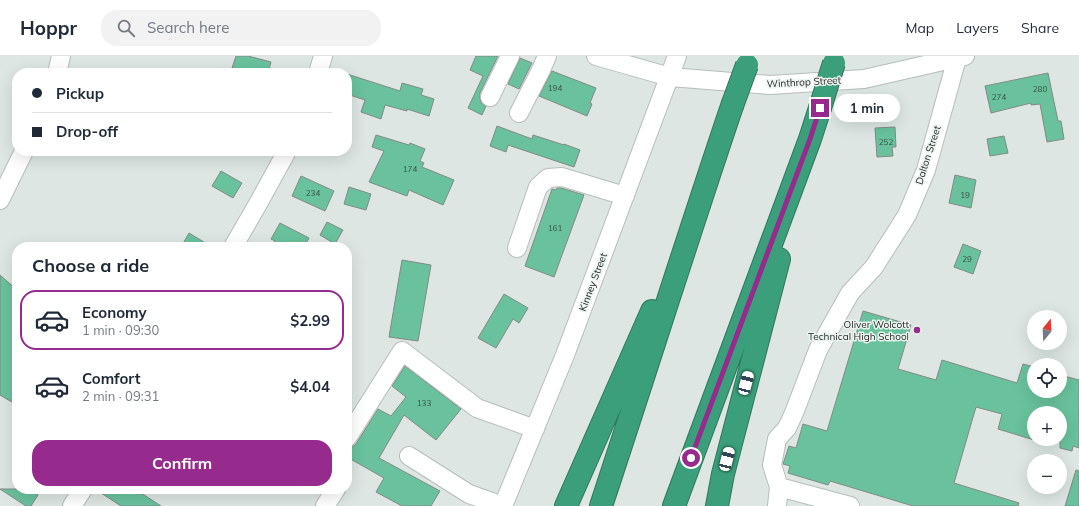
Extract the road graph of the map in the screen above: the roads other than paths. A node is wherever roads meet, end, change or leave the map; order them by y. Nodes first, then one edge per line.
1 (61, 56) edge
2 (323, 56) edge
3 (510, 56) edge
4 (547, 56) edge
5 (596, 56) edge
6 (677, 56) edge
7 (961, 57) edge
8 (835, 60) edge
9 (748, 61) edge
10 (58, 68) edge
11 (319, 68) edge
12 (670, 77) junction
13 (490, 97) dead end
14 (519, 113) dead end
15 (810, 139) junction
16 (22, 156) edge
17 (284, 156) edge
18 (625, 196) junction
19 (0, 200) edge
20 (698, 206) junction
21 (236, 242) edge
22 (517, 248) dead end
23 (535, 429) junction
24 (352, 430) edge
25 (409, 456) dead end
26 (779, 488) junction
27 (80, 494) edge
28 (333, 494) edge
29 (72, 506) edge
30 (325, 506) edge
31 (503, 506) edge
32 (566, 506) edge
33 (601, 506) edge
34 (674, 506) edge
35 (717, 506) edge
36 (777, 506) edge
37 (850, 506) edge

1 - 10 street
2 - 11 street
3 - 13 street
4 - 14 street
5 - 12 street, Winthrop Street
6 - 12 street, Kinney Street
7 - 12 street, Winthrop Street
7 - 26 street, Dalton Street
8 - 15 highway, bridge
9 - 20 highway, bridge
12 - 18 street, Kinney Street
15 - 34 highway
15 - 35 highway
16 - 19 street
17 - 21 street
18 - 22 street
18 - 23 street, Kinney Street
20 - 32 highway
20 - 33 highway
23 - 24 street
23 - 31 street, Kinney Street
25 - 31 street
26 - 36 street
26 - 37 street
27 - 29 street
28 - 30 street

